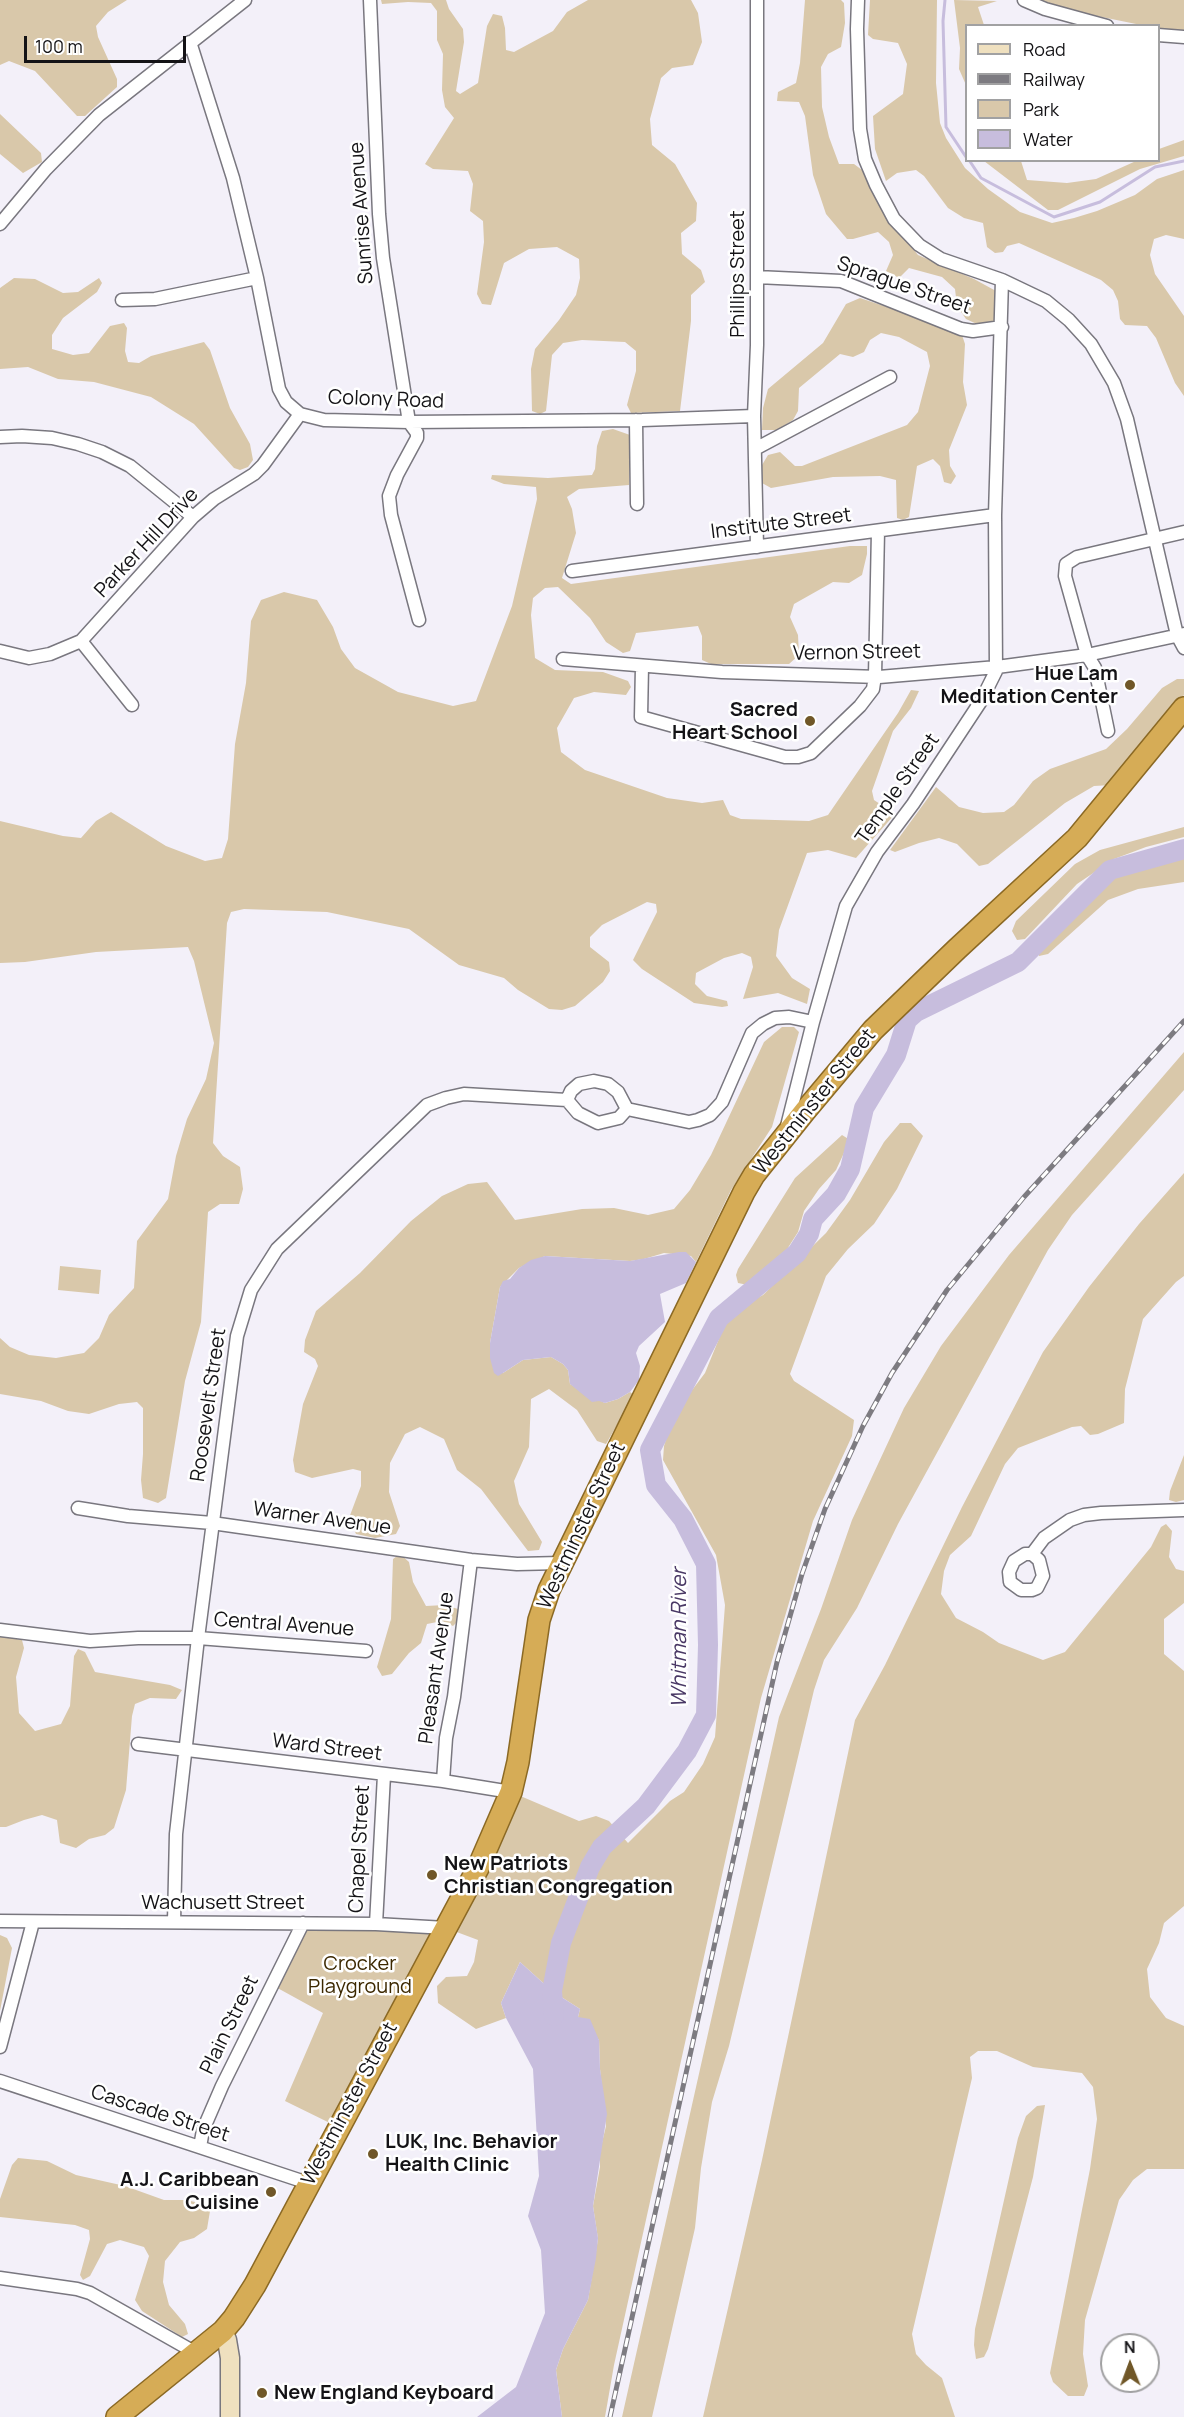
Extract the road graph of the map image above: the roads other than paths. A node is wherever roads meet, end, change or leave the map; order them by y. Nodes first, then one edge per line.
1 (245, 0) edge
2 (370, 0) edge
3 (757, 0) edge
4 (858, 0) edge
5 (1024, 0) edge
6 (1100, 24) edge
7 (1160, 35) edge
8 (1184, 37) edge
9 (190, 42) junction
10 (0, 224) edge
11 (758, 277) junction
12 (257, 278) junction
13 (1002, 280) junction
14 (122, 300) dead end
15 (1002, 327) junction
16 (890, 377) dead end
17 (300, 414) junction
18 (754, 416) junction
19 (636, 420) junction
20 (409, 422) junction
21 (0, 437) edge
22 (755, 449) junction
23 (637, 504) dead end
24 (995, 515) junction
25 (193, 517) junction
26 (878, 531) junction
27 (1184, 532) edge
28 (1154, 538) junction
29 (757, 547) junction
30 (572, 571) dead end
31 (419, 620) dead end
32 (1181, 634) edge
33 (81, 641) junction
34 (1184, 648) edge
35 (0, 651) edge
36 (1087, 655) junction
37 (563, 659) dead end
38 (642, 666) junction
39 (997, 667) junction
40 (875, 676) junction
41 (132, 705) dead end
42 (1184, 708) edge
43 (1108, 731) dead end
44 (813, 1022) junction
45 (567, 1100) junction
46 (627, 1110) junction
47 (785, 1136) junction
48 (78, 1508) dead end
49 (1184, 1510) edge
50 (212, 1523) junction
51 (1032, 1554) dead end
52 (471, 1560) junction
53 (561, 1563) junction
54 (0, 1630) edge
55 (198, 1638) junction
56 (366, 1651) dead end
57 (138, 1743) dead end
58 (185, 1748) junction
59 (384, 1775) junction
60 (443, 1781) junction
61 (511, 1792) junction
62 (0, 1921) edge
63 (33, 1922) junction
64 (174, 1922) junction
65 (303, 1923) junction
66 (376, 1924) junction
67 (446, 1928) junction
68 (0, 2047) edge
69 (0, 2081) edge
70 (200, 2147) junction
71 (308, 2184) junction
72 (0, 2278) edge
73 (223, 2331) junction
74 (196, 2353) junction
75 (117, 2417) edge
76 (230, 2417) edge

1 - 9 street
2 - 20 street, Sunrise Avenue
3 - 11 street, Phillips Street
4 - 13 street
5 - 6 street
7 - 8 street
9 - 10 street
9 - 12 street, Colony Road
11 - 15 street, Sprague Street
11 - 18 street, Phillips Street
12 - 14 street
12 - 17 street, Colony Road
13 - 15 street, Temple Street
13 - 28 street
15 - 24 street, Temple Street
16 - 22 street
17 - 20 street, Colony Road
17 - 25 street, Parker Hill Drive
18 - 19 street, Colony Road
18 - 22 street, Phillips Street
19 - 20 street, Colony Road
19 - 23 street
20 - 31 street, Sunrise Avenue
21 - 25 street
22 - 29 street, Phillips Street
24 - 26 street, Institute Street
24 - 39 street, Temple Street
25 - 33 street, Parker Hill Drive
26 - 29 street, Institute Street
26 - 40 street
27 - 28 street
28 - 32 street
28 - 36 street
29 - 30 street, Institute Street
32 - 34 street
32 - 36 street, Vernon Street
33 - 35 street, Parker Hill Drive
33 - 41 street
36 - 39 street, Vernon Street
36 - 43 street
37 - 38 street, Vernon Street
38 - 40 street, Vernon Street
38 - 40 street
39 - 40 street, Vernon Street
39 - 44 street, Temple Street
42 - 47 highway, Westminster Street
44 - 46 street
44 - 47 street, Temple Street
45 - 46 street
45 - 46 street
45 - 50 street, Roosevelt Street
47 - 53 highway, Westminster Street
48 - 50 street, Warner Avenue
49 - 51 street
50 - 52 street, Warner Avenue
50 - 55 street, Roosevelt Street
52 - 53 street, Warner Avenue
52 - 60 street, Pleasant Avenue
53 - 61 highway, Westminster Street
54 - 55 street, Central Avenue
55 - 56 street, Central Avenue
55 - 58 street, Roosevelt Street
57 - 58 street, Ward Street
58 - 59 street, Ward Street
58 - 64 street, Roosevelt Street
59 - 60 street, Ward Street
59 - 66 street, Chapel Street
60 - 61 street, Ward Street
61 - 67 highway, Westminster Street
62 - 63 street, Wachusett Street
63 - 64 street, Wachusett Street
63 - 68 street
64 - 65 street, Wachusett Street
65 - 66 street, Wachusett Street
65 - 70 street, Plain Street
66 - 67 street, Wachusett Street
67 - 71 highway, Westminster Street
69 - 70 street, Cascade Street
70 - 71 street, Cascade Street
71 - 73 highway, Westminster Street
72 - 74 street
73 - 74 highway, Westminster Street
73 - 76 main road
74 - 75 highway, Westminster Street

